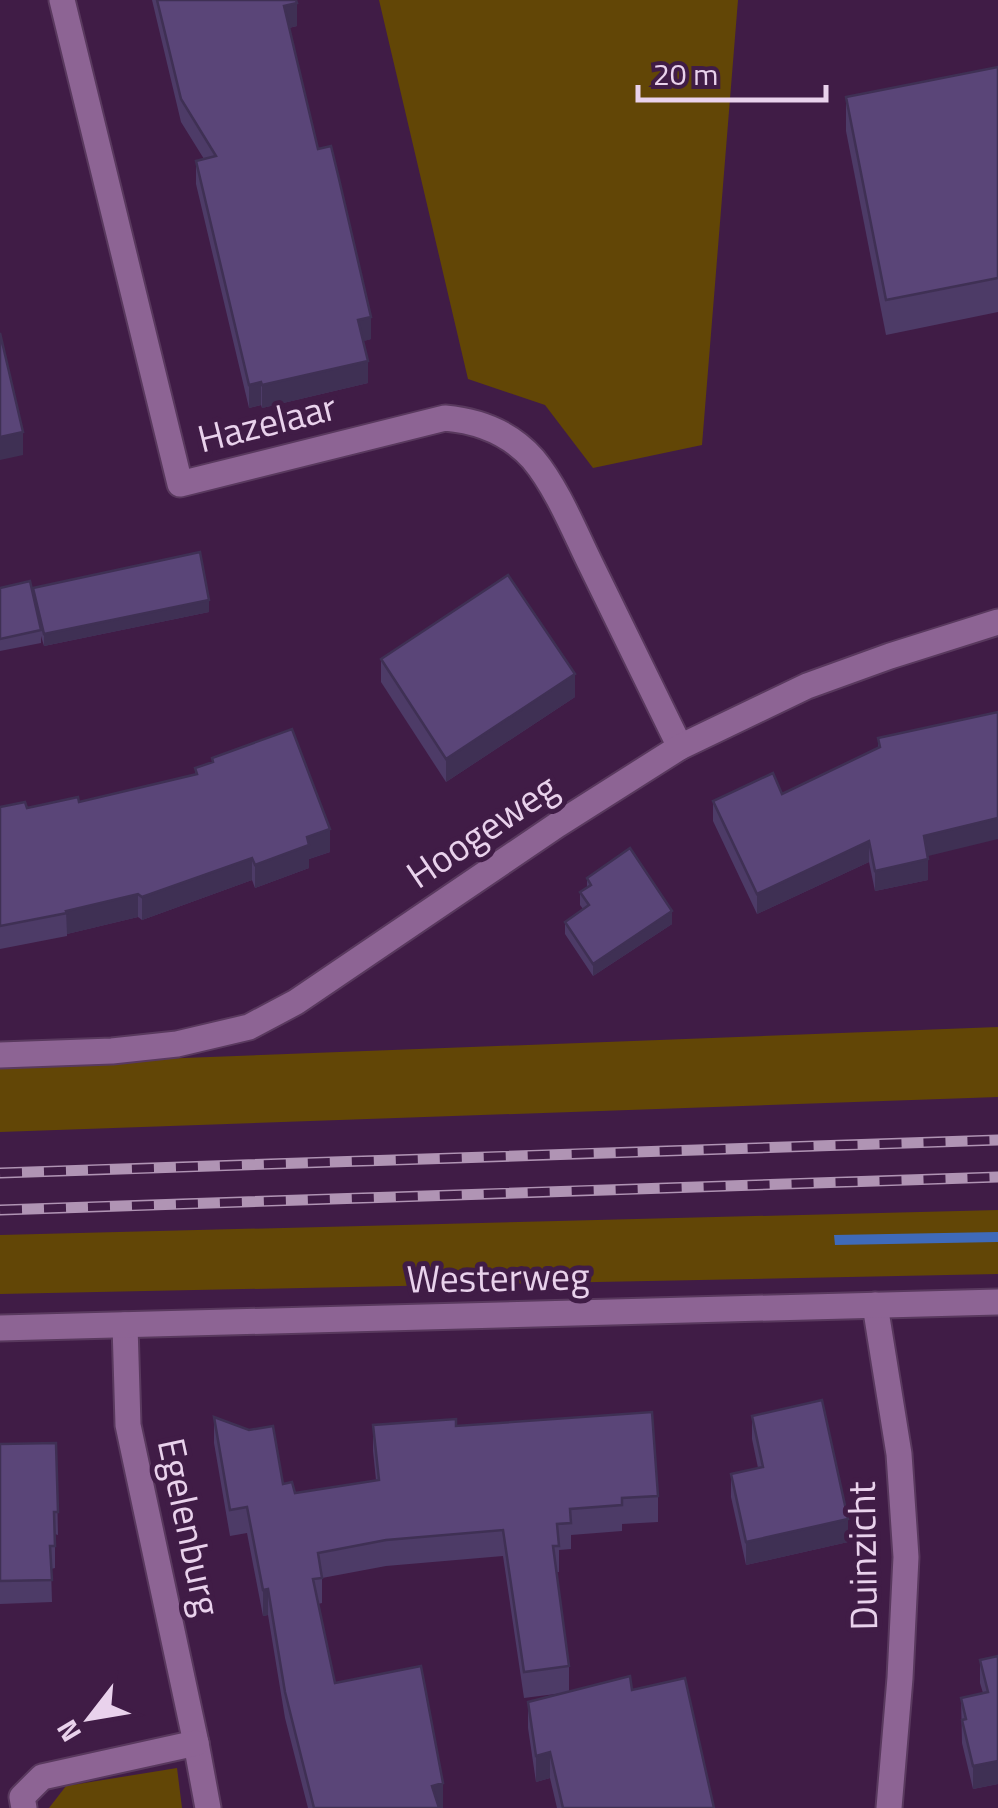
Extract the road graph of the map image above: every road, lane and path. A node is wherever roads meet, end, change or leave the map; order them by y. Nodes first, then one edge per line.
1 (62, 0) edge
2 (998, 622) edge
3 (680, 747) junction
4 (0, 1054) edge
5 (998, 1302) edge
6 (876, 1305) junction
7 (124, 1325) junction
8 (0, 1328) edge
9 (196, 1743) junction
10 (24, 1808) edge
11 (208, 1808) edge
12 (890, 1808) edge

1 - 3 street, Hazelaar
2 - 3 street, Hoogeweg
3 - 4 street, Hoogeweg
5 - 6 street, Westerweg
6 - 7 street, Westerweg
6 - 12 street, Duinzicht
7 - 8 street, Westerweg
7 - 9 street, Egelenburg
9 - 10 street
9 - 11 street, Egelenburg

